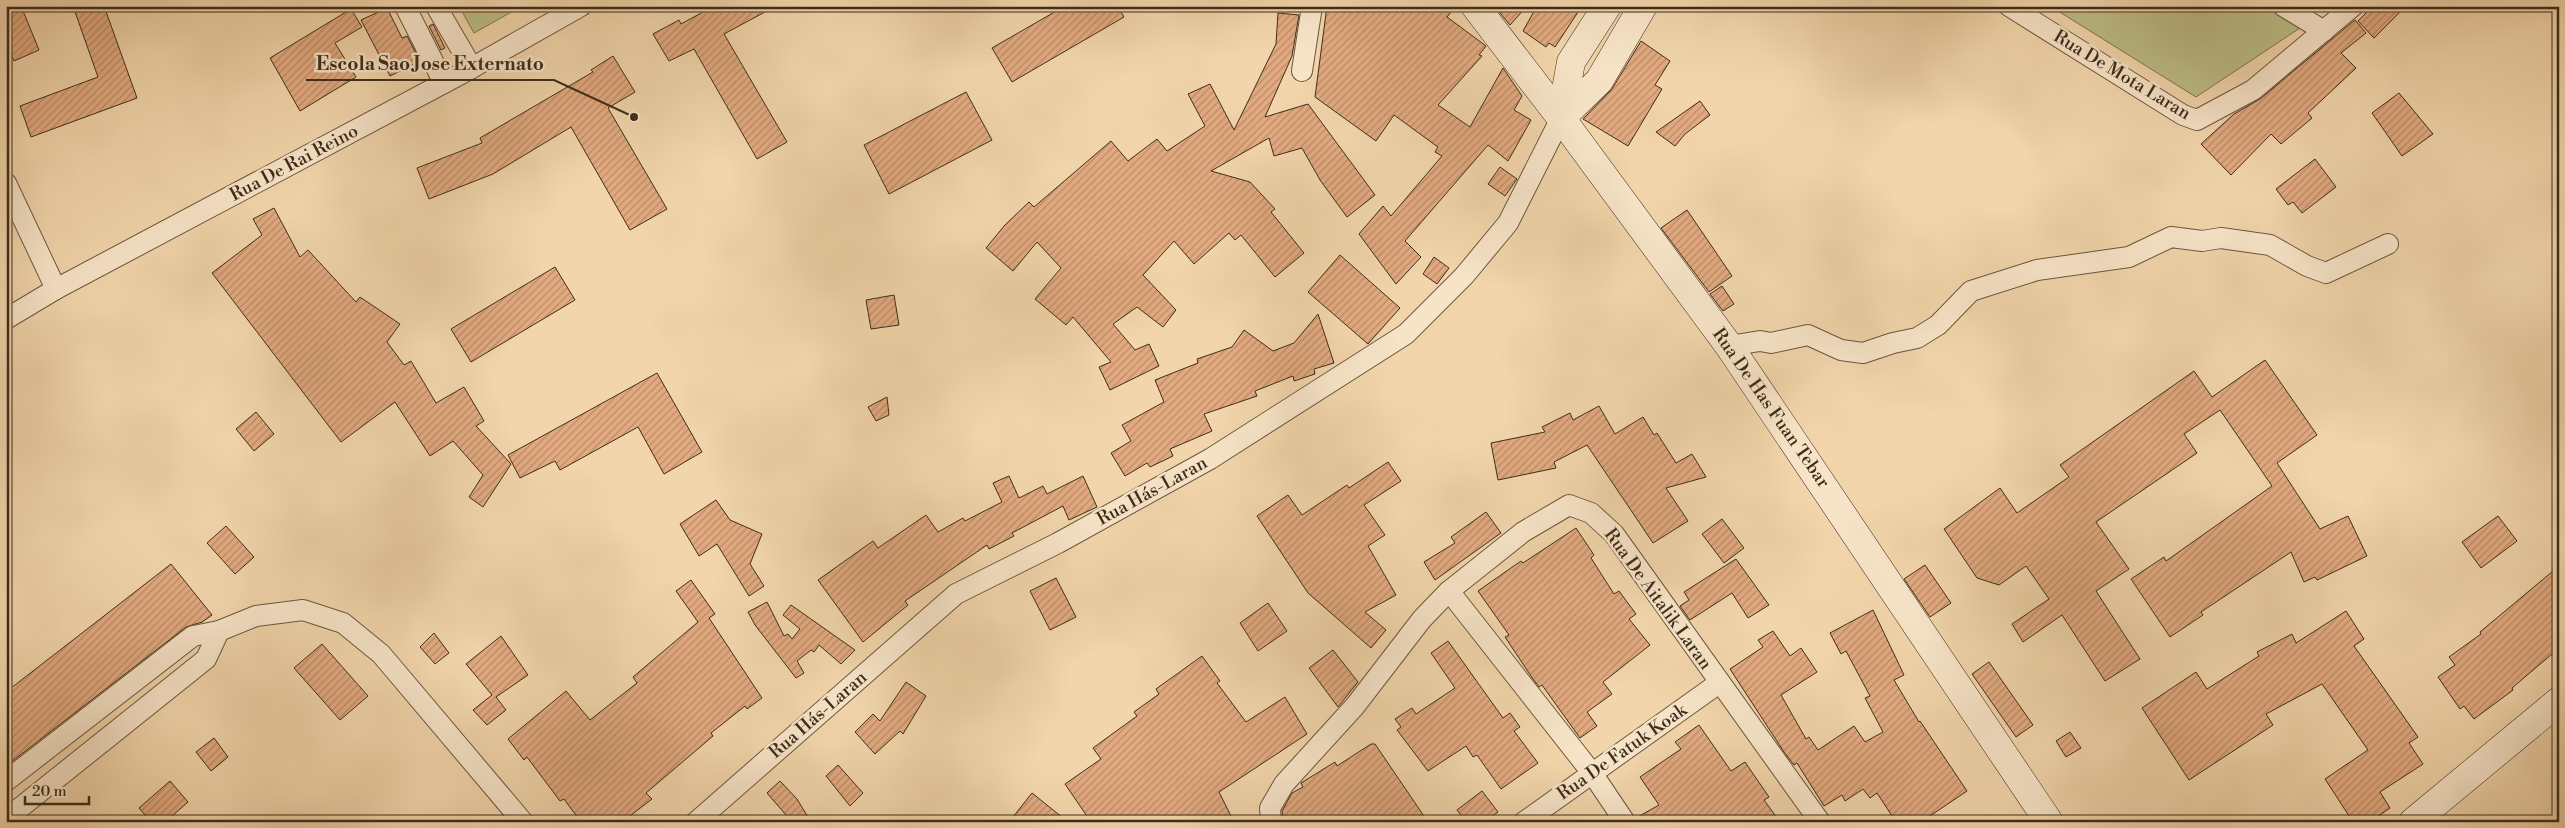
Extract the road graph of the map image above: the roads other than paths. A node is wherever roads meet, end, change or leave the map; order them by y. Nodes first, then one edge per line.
1 (405, 6) edge
2 (436, 6) edge
3 (581, 6) edge
4 (1312, 6) edge
5 (1475, 6) edge
6 (1607, 6) edge
7 (1643, 6) edge
8 (2009, 6) edge
9 (2283, 6) edge
10 (2353, 6) edge
11 (2324, 31) junction
12 (472, 68) junction
13 (1302, 70) dead end
14 (444, 83) junction
15 (1561, 118) junction
16 (6, 182) edge
17 (2388, 244) dead end
18 (56, 289) junction
19 (6, 319) edge
20 (1729, 346) junction
21 (1449, 591) junction
22 (220, 631) junction
23 (1719, 683) junction
24 (2559, 701) edge
25 (1592, 773) junction
26 (6, 781) edge
27 (6, 819) edge
28 (524, 822) edge
29 (696, 822) edge
30 (1271, 822) edge
31 (1524, 822) edge
32 (1625, 822) edge
33 (1820, 822) edge
34 (2050, 822) edge
35 (2414, 822) edge

1 - 14 street
2 - 12 street
3 - 12 street, Rua De Rai Reino
4 - 13 street
5 - 15 street, Rua De Has Fuan Tebar
6 - 15 street, Rua Hás-Laran
7 - 15 street, Rua Hás-Laran
8 - 11 street, Rua De Mota Laran
9 - 11 street
10 - 11 street, Rua De Mota Laran
12 - 14 street, Rua De Rai Reino
14 - 18 street, Rua De Rai Reino
15 - 20 street, Rua De Has Fuan Tebar
15 - 29 street, Rua Hás-Laran
16 - 18 street
17 - 20 street
18 - 19 street, Rua De Rai Reino
20 - 34 street, Rua De Has Fuan Tebar
21 - 23 street, Rua De Aitalik Laran
21 - 25 street
21 - 30 street, Rua De Aitalik Laran
22 - 26 street
22 - 27 street
22 - 28 street
23 - 25 street, Rua De Fatuk Koak
23 - 33 street, Rua De Aitalik Laran
24 - 35 street
25 - 31 street, Rua De Fatuk Koak
25 - 32 street

